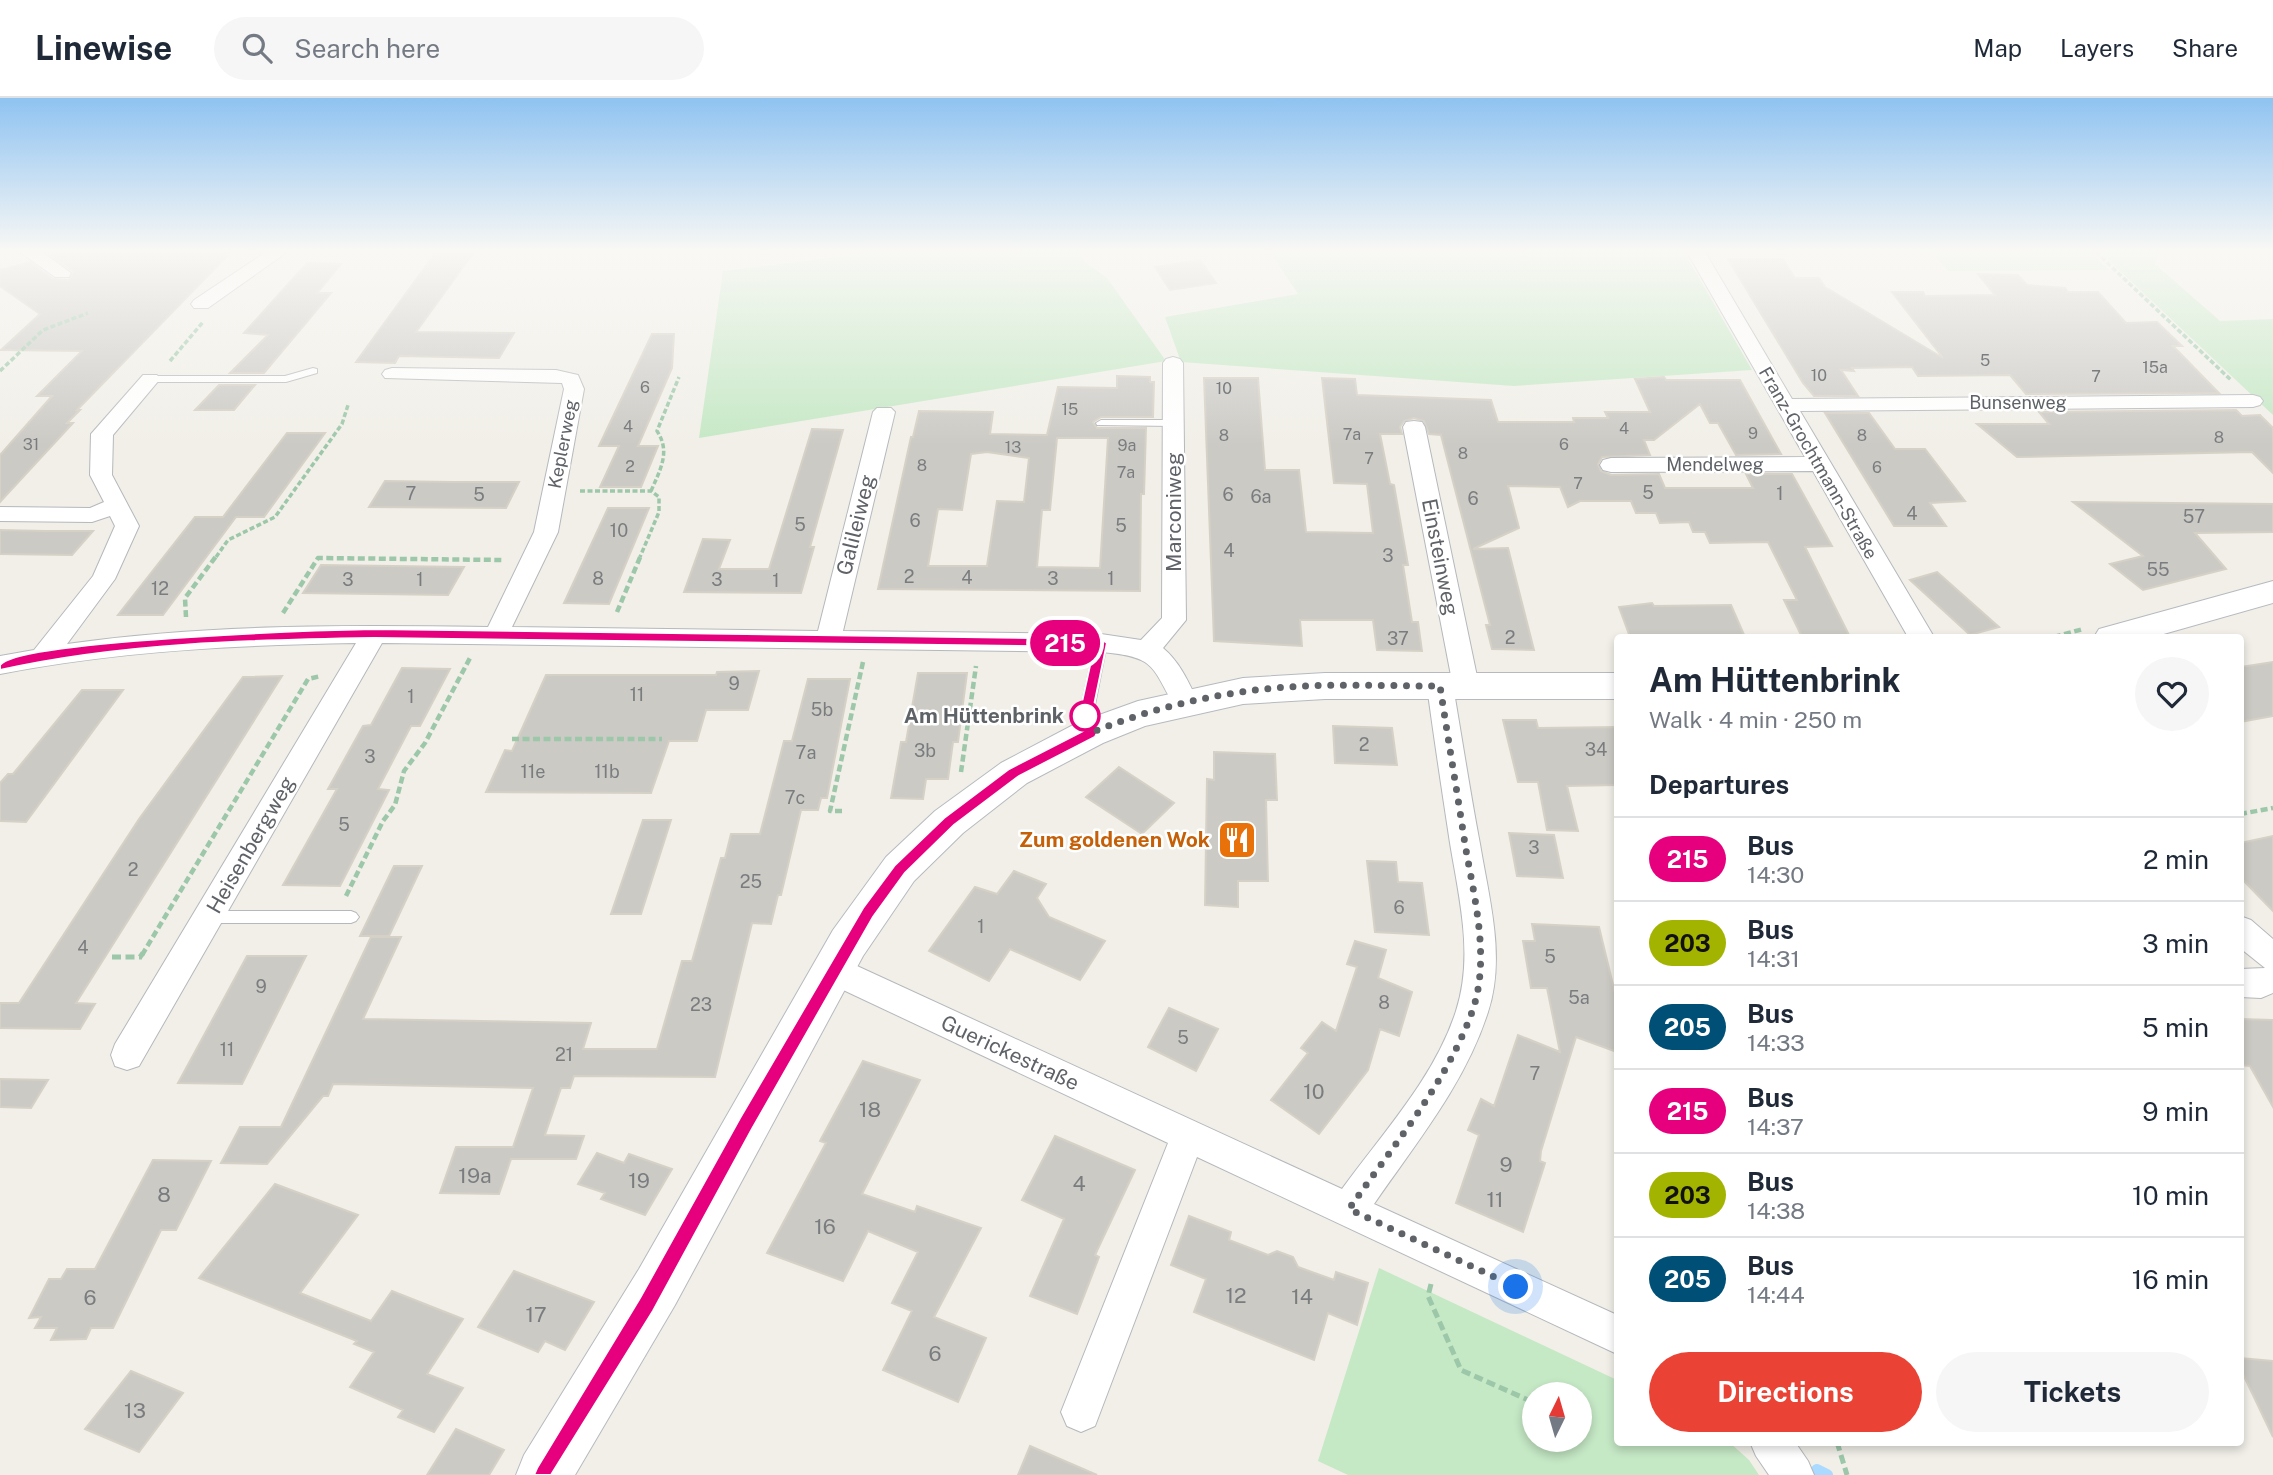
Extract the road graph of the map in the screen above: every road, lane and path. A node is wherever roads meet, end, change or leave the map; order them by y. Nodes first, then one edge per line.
1 (79, 316) edge
2 (208, 316) edge
3 (1733, 316) edge
4 (2164, 316) edge
5 (1173, 363) dead end
6 (0, 371) edge
7 (313, 371) dead end
8 (392, 374) dead end
9 (679, 377) dead end
10 (150, 379) junction
11 (2253, 401) joint
12 (348, 405) dead end
13 (1783, 405) junction
14 (884, 412) dead end
15 (1101, 423) dead end
16 (1173, 424) junction
17 (1414, 427) dead end
18 (1819, 464) junction
19 (1611, 465) dead end
20 (554, 490) junction
21 (651, 491) junction
22 (118, 505) junction
23 (0, 514) edge
24 (532, 560) junction
25 (2273, 592) edge
26 (374, 634) junction
27 (488, 634) junction
28 (1919, 634) edge
29 (2122, 634) edge
30 (268, 636) junction
31 (608, 636) junction
32 (829, 638) junction
33 (867, 639) junction
34 (980, 641) junction
35 (179, 642) junction
36 (1101, 643) junction
37 (1147, 650) junction
38 (43, 656) junction
39 (0, 665) edge
40 (349, 676) junction
41 (1453, 686) junction
42 (1614, 686) edge
43 (1185, 702) junction
44 (1090, 733) junction
45 (512, 739) dead end
46 (662, 740) dead end
47 (960, 782) dead end
48 (2273, 808) edge
49 (842, 811) dead end
50 (2244, 813) edge
51 (209, 917) junction
52 (343, 917) joint
53 (2244, 933) edge
54 (140, 957) dead end
55 (2273, 958) edge
56 (833, 971) junction
57 (2273, 979) edge
58 (2244, 983) edge
59 (127, 1055) dead end
60 (1188, 1136) junction
61 (1349, 1209) junction
62 (1441, 1252) junction
63 (1614, 1334) edge
64 (1522, 1397) edge
65 (1081, 1412) dead end
66 (1773, 1446) edge
67 (1838, 1446) edge
68 (1847, 1473) edge
69 (544, 1475) edge
70 (1794, 1475) edge

1 - 6 path
2 - 10 path
3 - 13 street, Franz-Grochtmann-Straße
4 - 11 path
5 - 16 street, Marconiweg
7 - 10 lane
8 - 20 street, Keplerweg
9 - 21 path
10 - 22 street
11 - 13 street, Bunsenweg
12 - 35 path
13 - 18 street, Franz-Grochtmann-Straße
14 - 32 street, Galileiweg
15 - 16 lane
16 - 37 street, Marconiweg
17 - 41 street, Einsteinweg
18 - 19 street, Mendelweg
18 - 28 street, Franz-Grochtmann-Straße
20 - 21 path
20 - 24 street, Keplerweg
21 - 31 path
22 - 23 street
22 - 38 street
24 - 27 street, Keplerweg
24 - 30 path
25 - 29 street
26 - 27 street
26 - 30 street
26 - 40 street, Heisenbergweg
27 - 31 street
27 - 52 path
30 - 35 street
31 - 32 street
32 - 33 street
33 - 34 street
33 - 49 path
34 - 36 street
34 - 47 path
35 - 38 street
36 - 37 street
36 - 44 lane
37 - 43 street
38 - 39 street
40 - 51 street, Heisenbergweg
40 - 54 path
41 - 42 street
41 - 43 street
41 - 61 street, Einsteinweg
43 - 44 street
44 - 56 street
45 - 46 path
48 - 50 path
51 - 52 lane
51 - 59 street, Heisenbergweg
53 - 55 street
56 - 60 street, Guerickestraße
56 - 69 street
57 - 58 street
60 - 61 street, Guerickestraße
60 - 65 street
61 - 62 street, Guerickestraße
62 - 63 street, Guerickestraße
62 - 64 path
66 - 70 street
67 - 68 path

